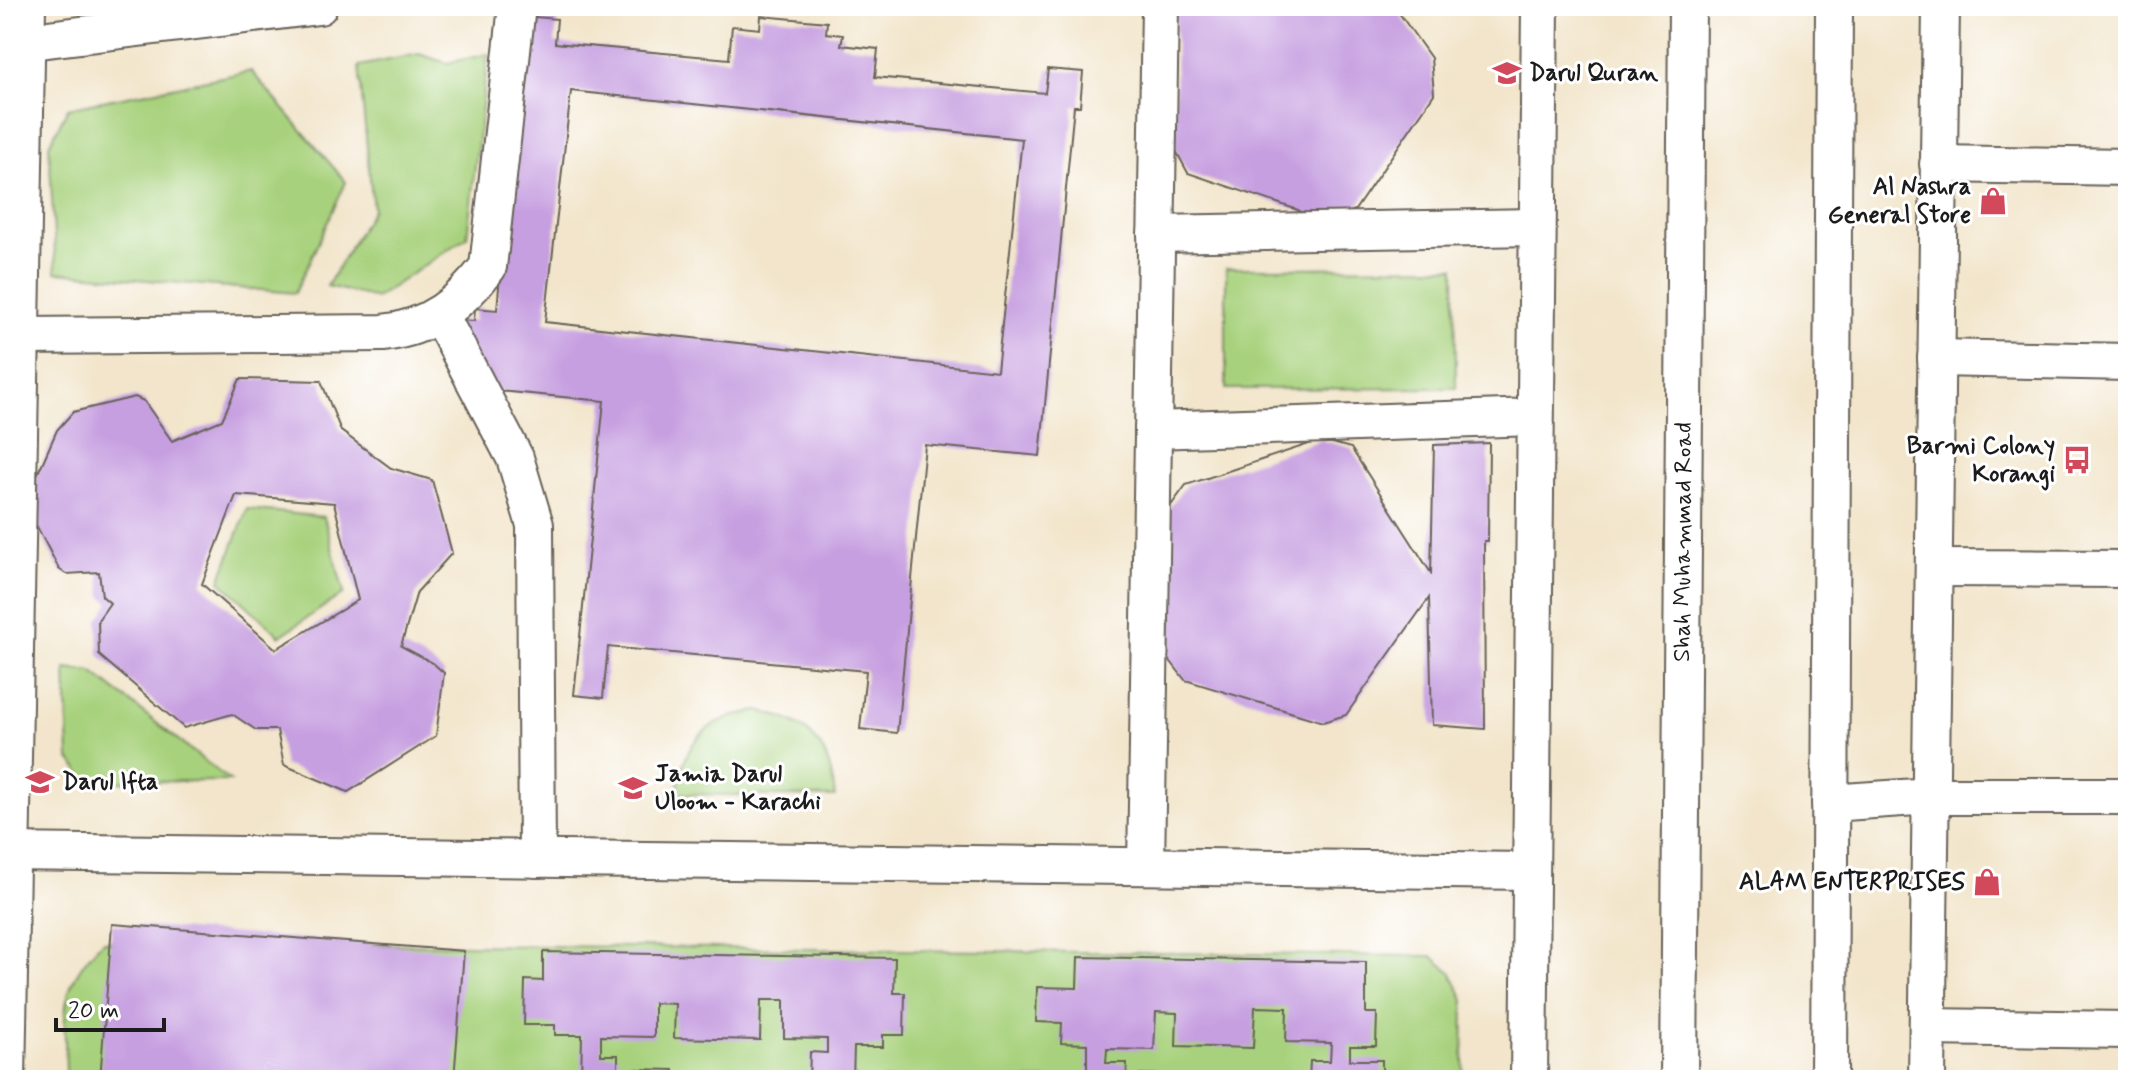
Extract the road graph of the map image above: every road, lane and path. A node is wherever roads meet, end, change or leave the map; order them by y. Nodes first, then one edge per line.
1 (27, 6) edge
2 (319, 6) edge
3 (517, 6) edge
4 (1160, 6) edge
5 (1540, 6) edge
6 (1687, 6) edge
7 (1834, 6) edge
8 (1941, 6) edge
9 (16, 43) edge
10 (1938, 164) junction
11 (2128, 167) edge
12 (1537, 227) junction
13 (1156, 234) junction
14 (440, 315) junction
15 (21, 336) junction
16 (1936, 358) junction
17 (2128, 362) edge
18 (1535, 417) junction
19 (1153, 430) junction
20 (1934, 568) junction
21 (2128, 569) edge
22 (1931, 796) junction
23 (2128, 796) edge
24 (1830, 803) junction
25 (9, 852) edge
26 (537, 859) junction
27 (1146, 866) junction
28 (1530, 871) junction
29 (1928, 1027) junction
30 (2128, 1030) edge
31 (7, 1080) edge
32 (1529, 1080) edge
33 (1679, 1080) edge
34 (1829, 1080) edge
35 (1927, 1080) edge

1 - 9 street
2 - 9 street
3 - 14 street
4 - 13 street
5 - 12 street
6 - 33 street, Shah Muhammad Road
7 - 24 street
8 - 10 street
9 - 15 street
10 - 11 street
10 - 16 street
12 - 13 street
12 - 18 street
13 - 19 street
14 - 15 street
14 - 26 street
15 - 25 street
16 - 17 street
16 - 20 street
18 - 19 street
18 - 28 street
19 - 27 street
20 - 21 street
20 - 22 street
22 - 23 street
22 - 24 street
22 - 29 street
24 - 34 street
25 - 26 street
25 - 31 street
26 - 27 street
27 - 28 street
28 - 32 street
29 - 30 street
29 - 35 street

